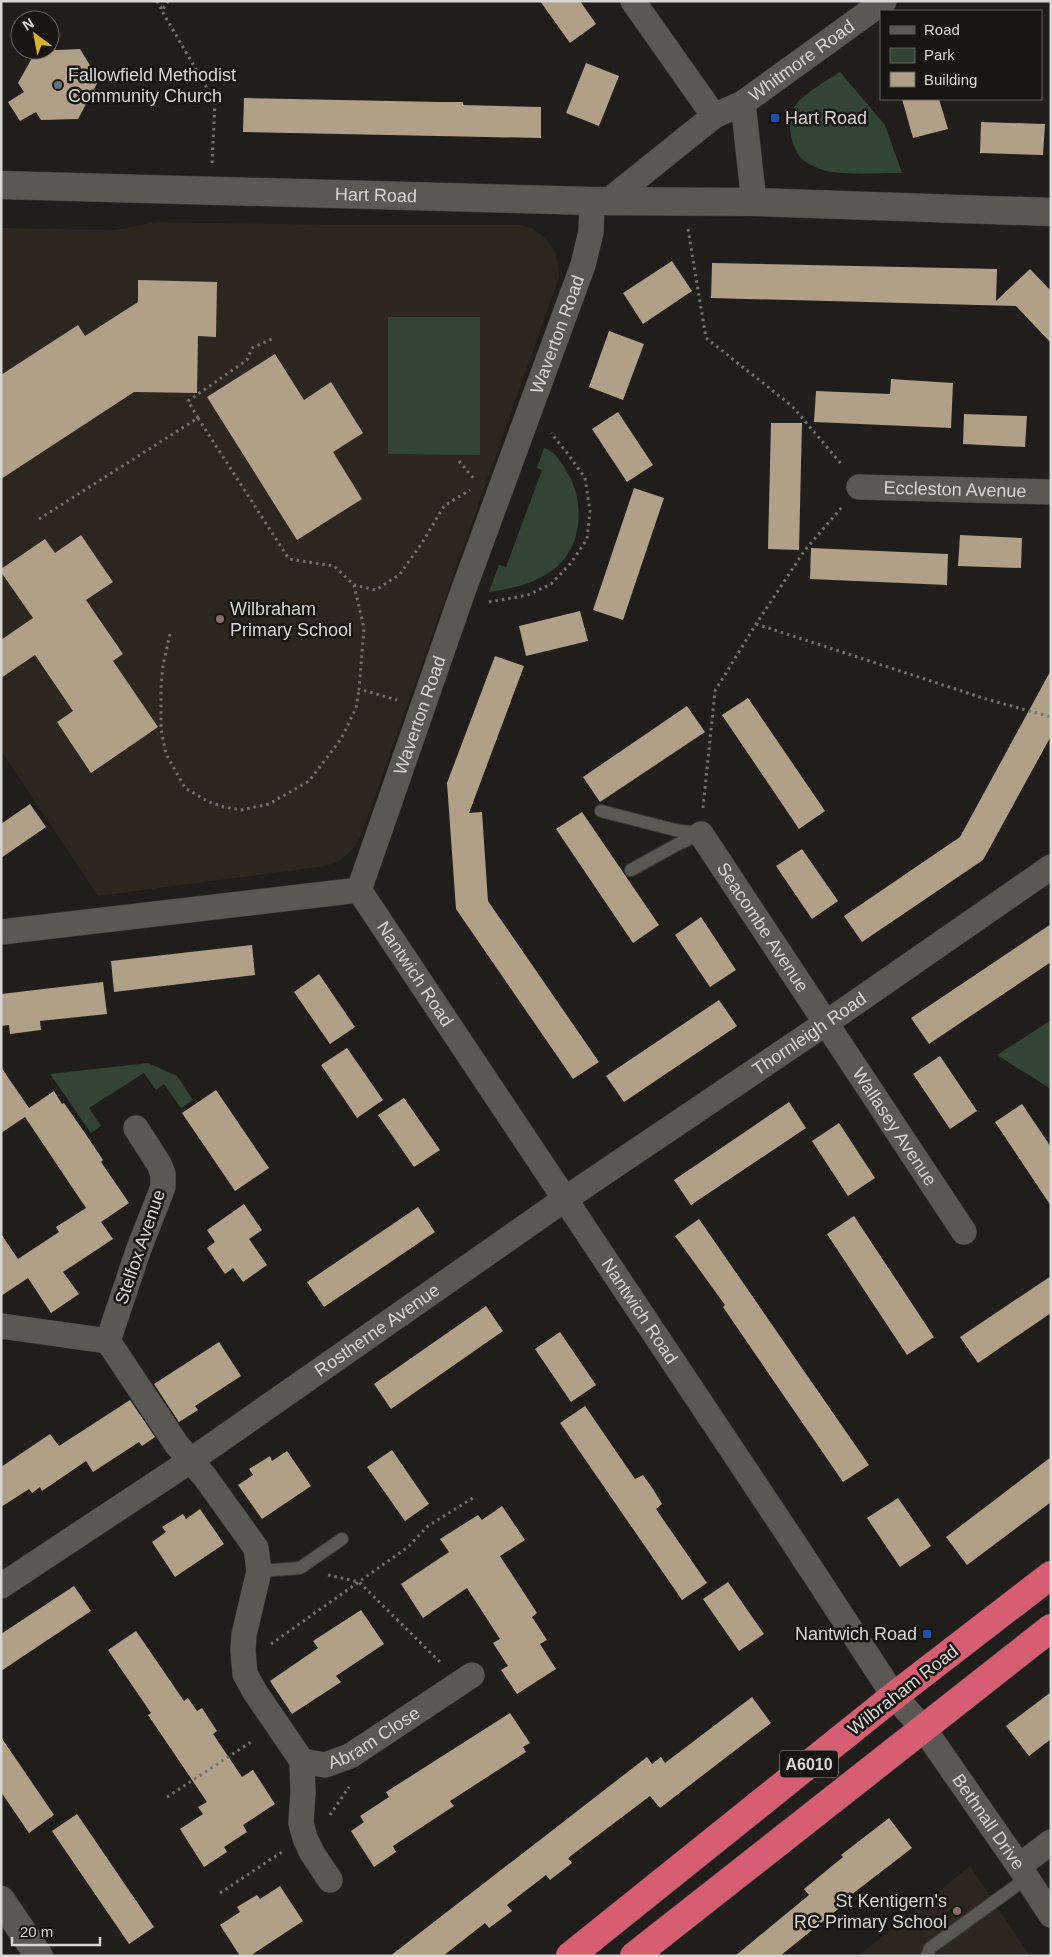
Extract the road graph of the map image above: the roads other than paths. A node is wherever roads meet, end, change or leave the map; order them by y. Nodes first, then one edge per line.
1 (633, 1) edge
2 (884, 1) edge
3 (743, 103) junction
4 (714, 116) junction
5 (1, 185) edge
6 (600, 201) junction
7 (754, 202) junction
8 (1051, 212) edge
9 (860, 486) road end
10 (1051, 492) edge
11 (601, 811) dead end
12 (701, 834) junction
13 (1051, 867) edge
14 (631, 870) dead end
15 (359, 890) junction
16 (1, 932) edge
17 (826, 1023) junction
18 (136, 1128) dead end
19 (565, 1199) junction
20 (964, 1232) dead end
21 (1, 1326) edge
22 (108, 1341) junction
23 (190, 1461) junction
24 (342, 1539) dead end
25 (259, 1571) junction
26 (1051, 1575) edge
27 (1, 1586) edge
28 (1051, 1628) edge
29 (467, 1679) road end
30 (894, 1696) junction
31 (924, 1729) junction
32 (302, 1761) junction
33 (1051, 1842) edge
34 (1023, 1872) junction
35 (330, 1880) dead end
36 (1, 1900) edge
37 (1051, 1915) edge
38 (39, 1956) edge
39 (570, 1956) edge
40 (634, 1956) edge
41 (927, 1956) edge

1 - 4 street
2 - 3 street, Whitmore Road
3 - 4 street, Whitmore Road
3 - 7 street, Whitmore Road
4 - 6 street, Whitmore Road
5 - 6 street, Hart Road
6 - 7 street, Hart Road
6 - 15 street, Waverton Road
7 - 8 street, Hart Road
9 - 10 street, Eccleston Avenue
11 - 12 lane
12 - 14 lane
12 - 17 street, Seacombe Avenue
13 - 17 street, Thornleigh Road
15 - 16 street
15 - 19 street, Nantwich Road
17 - 19 street, Thornleigh Road
17 - 20 street, Wallasey Avenue
18 - 22 street, Stelfox Avenue
19 - 23 street, Rostherne Avenue
19 - 30 street, Nantwich Road
21 - 22 street
22 - 23 street
23 - 25 street
23 - 27 street, Rostherne Avenue
24 - 25 lane
25 - 32 street
26 - 30 highway, Wilbraham Road / A6010
28 - 31 highway, A6010
29 - 32 street, Abram Close
30 - 31 street, Nantwich Road
30 - 39 highway, Wilbraham Road / A6010
31 - 34 street, Bethnall Drive
31 - 40 highway, A6010
32 - 35 street, Abram Close
33 - 34 street
34 - 37 street, Bethnall Drive
34 - 41 lane
36 - 38 street

